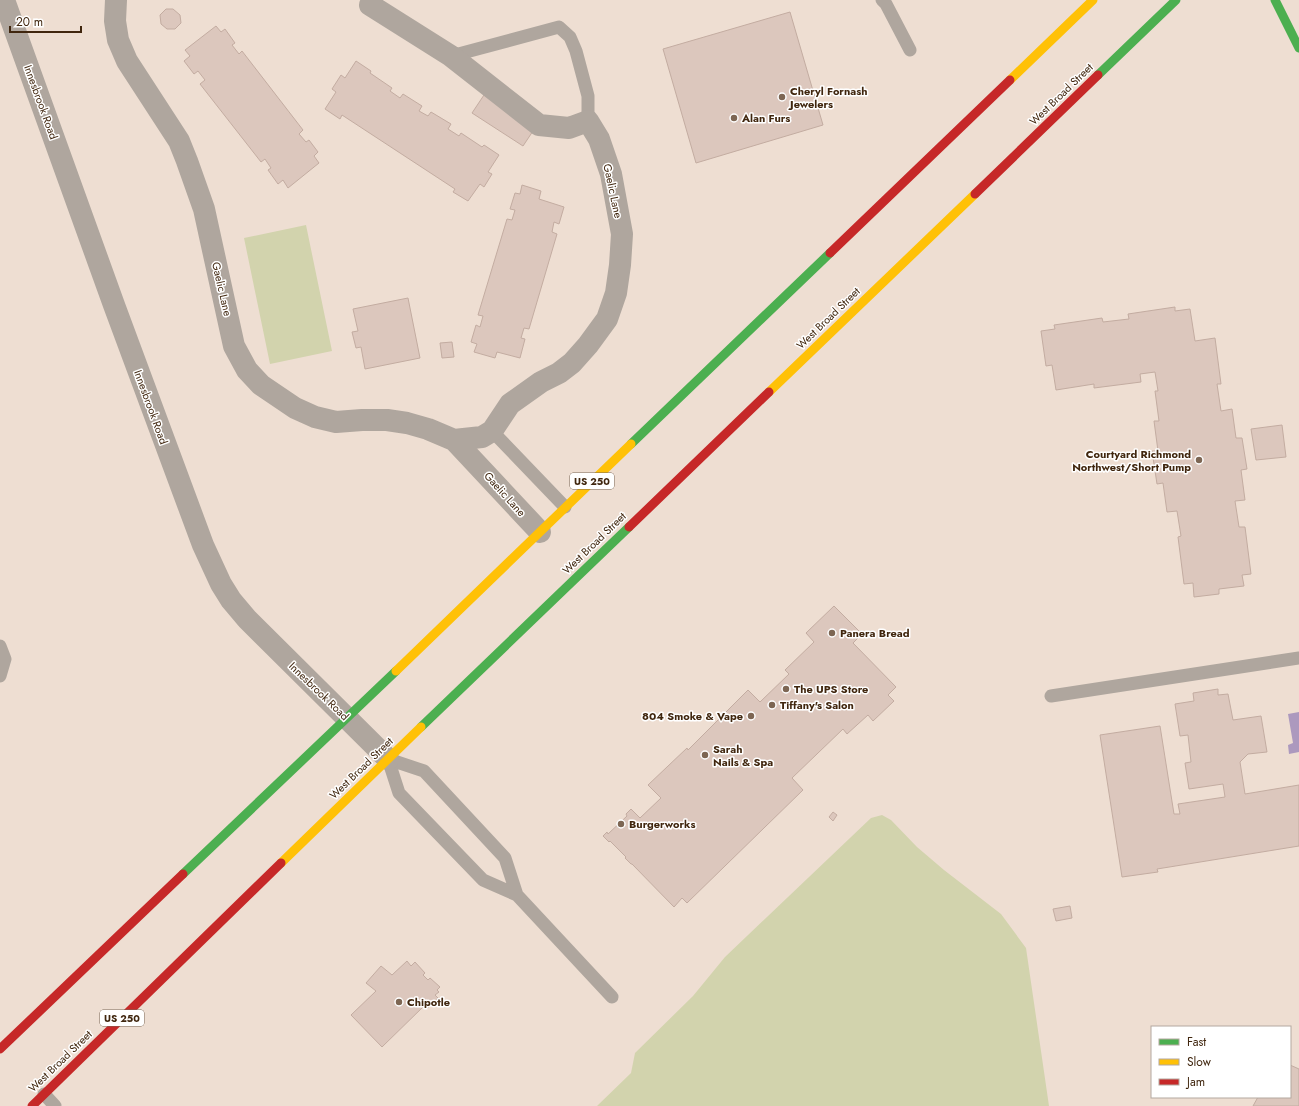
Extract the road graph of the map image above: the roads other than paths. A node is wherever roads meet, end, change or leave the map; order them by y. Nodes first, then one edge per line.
1 (4, 0) edge
2 (116, 0) edge
3 (882, 0) edge
4 (1092, 0) edge
5 (1176, 0) edge
6 (1276, 0) edge
7 (370, 5) dead end
8 (1299, 48) edge
9 (910, 50) dead end
10 (451, 56) junction
11 (588, 121) junction
12 (492, 431) junction
13 (454, 440) junction
14 (565, 507) junction
15 (540, 532) junction
16 (0, 646) edge
17 (1299, 658) edge
18 (0, 676) edge
19 (1052, 696) dead end
20 (347, 718) junction
21 (388, 759) junction
22 (517, 895) junction
23 (612, 997) dead end
24 (0, 1049) edge
25 (44, 1094) junction
26 (32, 1106) edge
27 (55, 1106) edge

1 - 20 street, Innesbrook Road
2 - 13 street, Gaelic Lane
3 - 9 lane
4 - 14 main road, US 250
5 - 21 main road, West Broad Street / US 250
6 - 8 main road
7 - 10 street
10 - 11 street
10 - 11 lane
11 - 12 street, Gaelic Lane
12 - 13 street, Gaelic Lane
12 - 14 lane
13 - 15 street, Gaelic Lane
14 - 15 main road, US 250
15 - 20 main road, US 250
16 - 18 lane
17 - 19 lane
20 - 21 street, Innesbrook Road
20 - 24 main road, US 250
21 - 22 lane
21 - 22 lane
21 - 25 main road, West Broad Street / US 250
22 - 23 lane
25 - 26 main road, West Broad Street / US 250
25 - 27 lane

